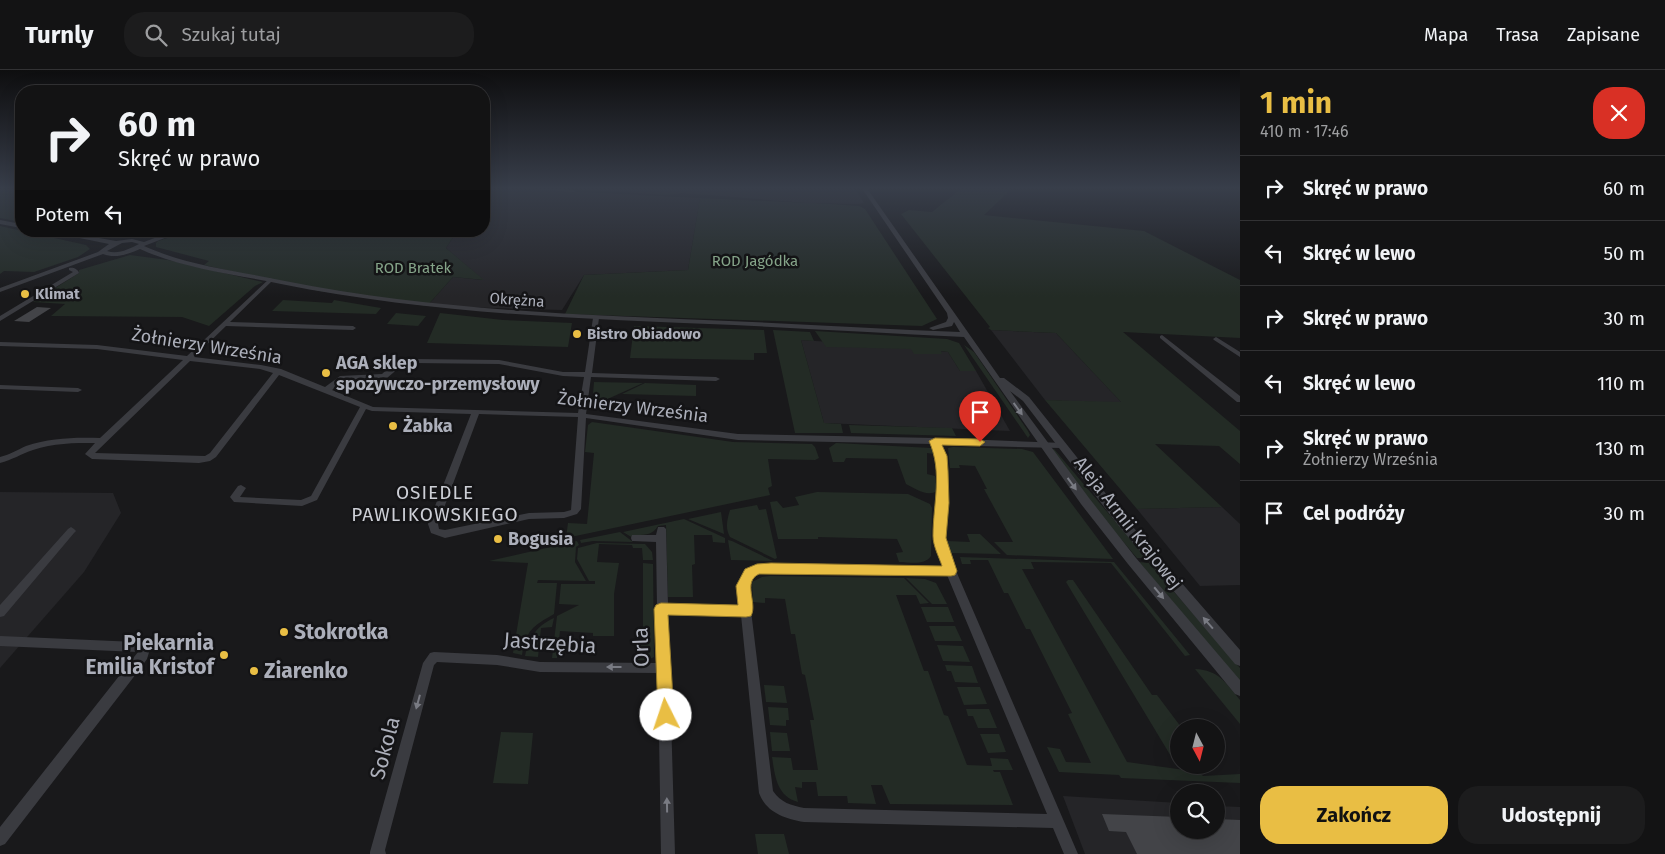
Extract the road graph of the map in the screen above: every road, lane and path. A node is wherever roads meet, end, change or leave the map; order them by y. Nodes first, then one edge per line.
1 (890, 224) edge
2 (76, 237) edge
3 (146, 237) edge
4 (164, 237) edge
5 (86, 239) junction
6 (135, 240) junction
7 (116, 243) junction
8 (143, 245) junction
9 (104, 249) junction
10 (129, 252) junction
11 (112, 255) junction
12 (170, 257) junction
13 (70, 269) junction
14 (270, 280) junction
15 (0, 290) edge
16 (0, 295) edge
17 (950, 309) junction
18 (0, 318) edge
19 (596, 318) junction
20 (225, 324) junction
21 (353, 328) dead end
22 (932, 330) junction
23 (965, 332) junction
24 (1162, 337) dead end
25 (1216, 339) dead end
26 (0, 344) edge
27 (979, 353) junction
28 (1240, 355) edge
29 (189, 359) junction
30 (278, 371) junction
31 (993, 374) junction
32 (587, 375) junction
33 (716, 379) dead end
34 (0, 387) edge
35 (78, 390) dead end
36 (326, 390) junction
37 (1240, 400) edge
38 (364, 406) junction
39 (476, 411) junction
40 (582, 416) junction
41 (101, 441) junction
42 (935, 441) junction
43 (1044, 444) junction
44 (1062, 444) junction
45 (0, 460) edge
46 (241, 488) dead end
47 (71, 530) dead end
48 (636, 538) dead end
49 (951, 571) junction
50 (661, 609) junction
51 (746, 612) junction
52 (0, 613) edge
53 (0, 641) edge
54 (434, 657) joint
55 (1240, 660) edge
56 (662, 668) junction
57 (1240, 690) edge
58 (1058, 821) junction
59 (0, 839) edge
60 (378, 853) edge
61 (668, 854) edge
62 (1071, 854) edge

1 - 17 street, Aleja Armii Krajowej
2 - 5 street
3 - 6 street
4 - 8 street
5 - 7 street
5 - 9 street
6 - 7 street
6 - 8 street, Okrężna
7 - 9 street
8 - 10 street
8 - 12 street, Okrężna
9 - 11 street
9 - 15 street
10 - 11 street
10 - 12 street, Okrężna
11 - 13 street
12 - 14 street, Okrężna
13 - 16 street
13 - 18 street
14 - 19 street, Okrężna
14 - 20 street
17 - 22 street
17 - 23 street, Aleja Armii Krajowej
19 - 22 street, Okrężna
19 - 32 street
20 - 21 street
20 - 29 street
22 - 23 street, Okrężna
22 - 27 street
23 - 27 street, Aleja Armii Krajowej
24 - 37 street
25 - 28 street
26 - 29 street, Żołnierzy Września
27 - 31 street, Aleja Armii Krajowej
29 - 30 street, Żołnierzy Września
29 - 41 street
30 - 36 street, Żołnierzy Września
30 - 41 street
31 -> 43 street, Aleja Armii Krajowej
31 - 44 street, Aleja Armii Krajowej
32 - 33 street
32 - 36 street
32 - 40 street
34 - 35 street
36 - 38 street, Żołnierzy Września
38 - 39 street, Żołnierzy Września
38 - 46 street
39 - 40 street, Żołnierzy Września
39 - 40 street
40 - 42 street, Żołnierzy Września
41 - 45 street
42 - 43 street, Żołnierzy Września
42 - 49 street
43 - 44 street, Żołnierzy Września
43 -> 57 street, Aleja Armii Krajowej
55 -> 44 street, Aleja Armii Krajowej
47 - 52 street
48 - 50 street, Orla
49 - 51 street
49 - 58 street
50 - 51 street
50 - 56 street, Orla
51 - 58 street
53 - 59 street
56 -> 54 street, Jastrzębia
54 -> 60 street, Sokola
61 -> 56 street, Orla
58 - 62 street

